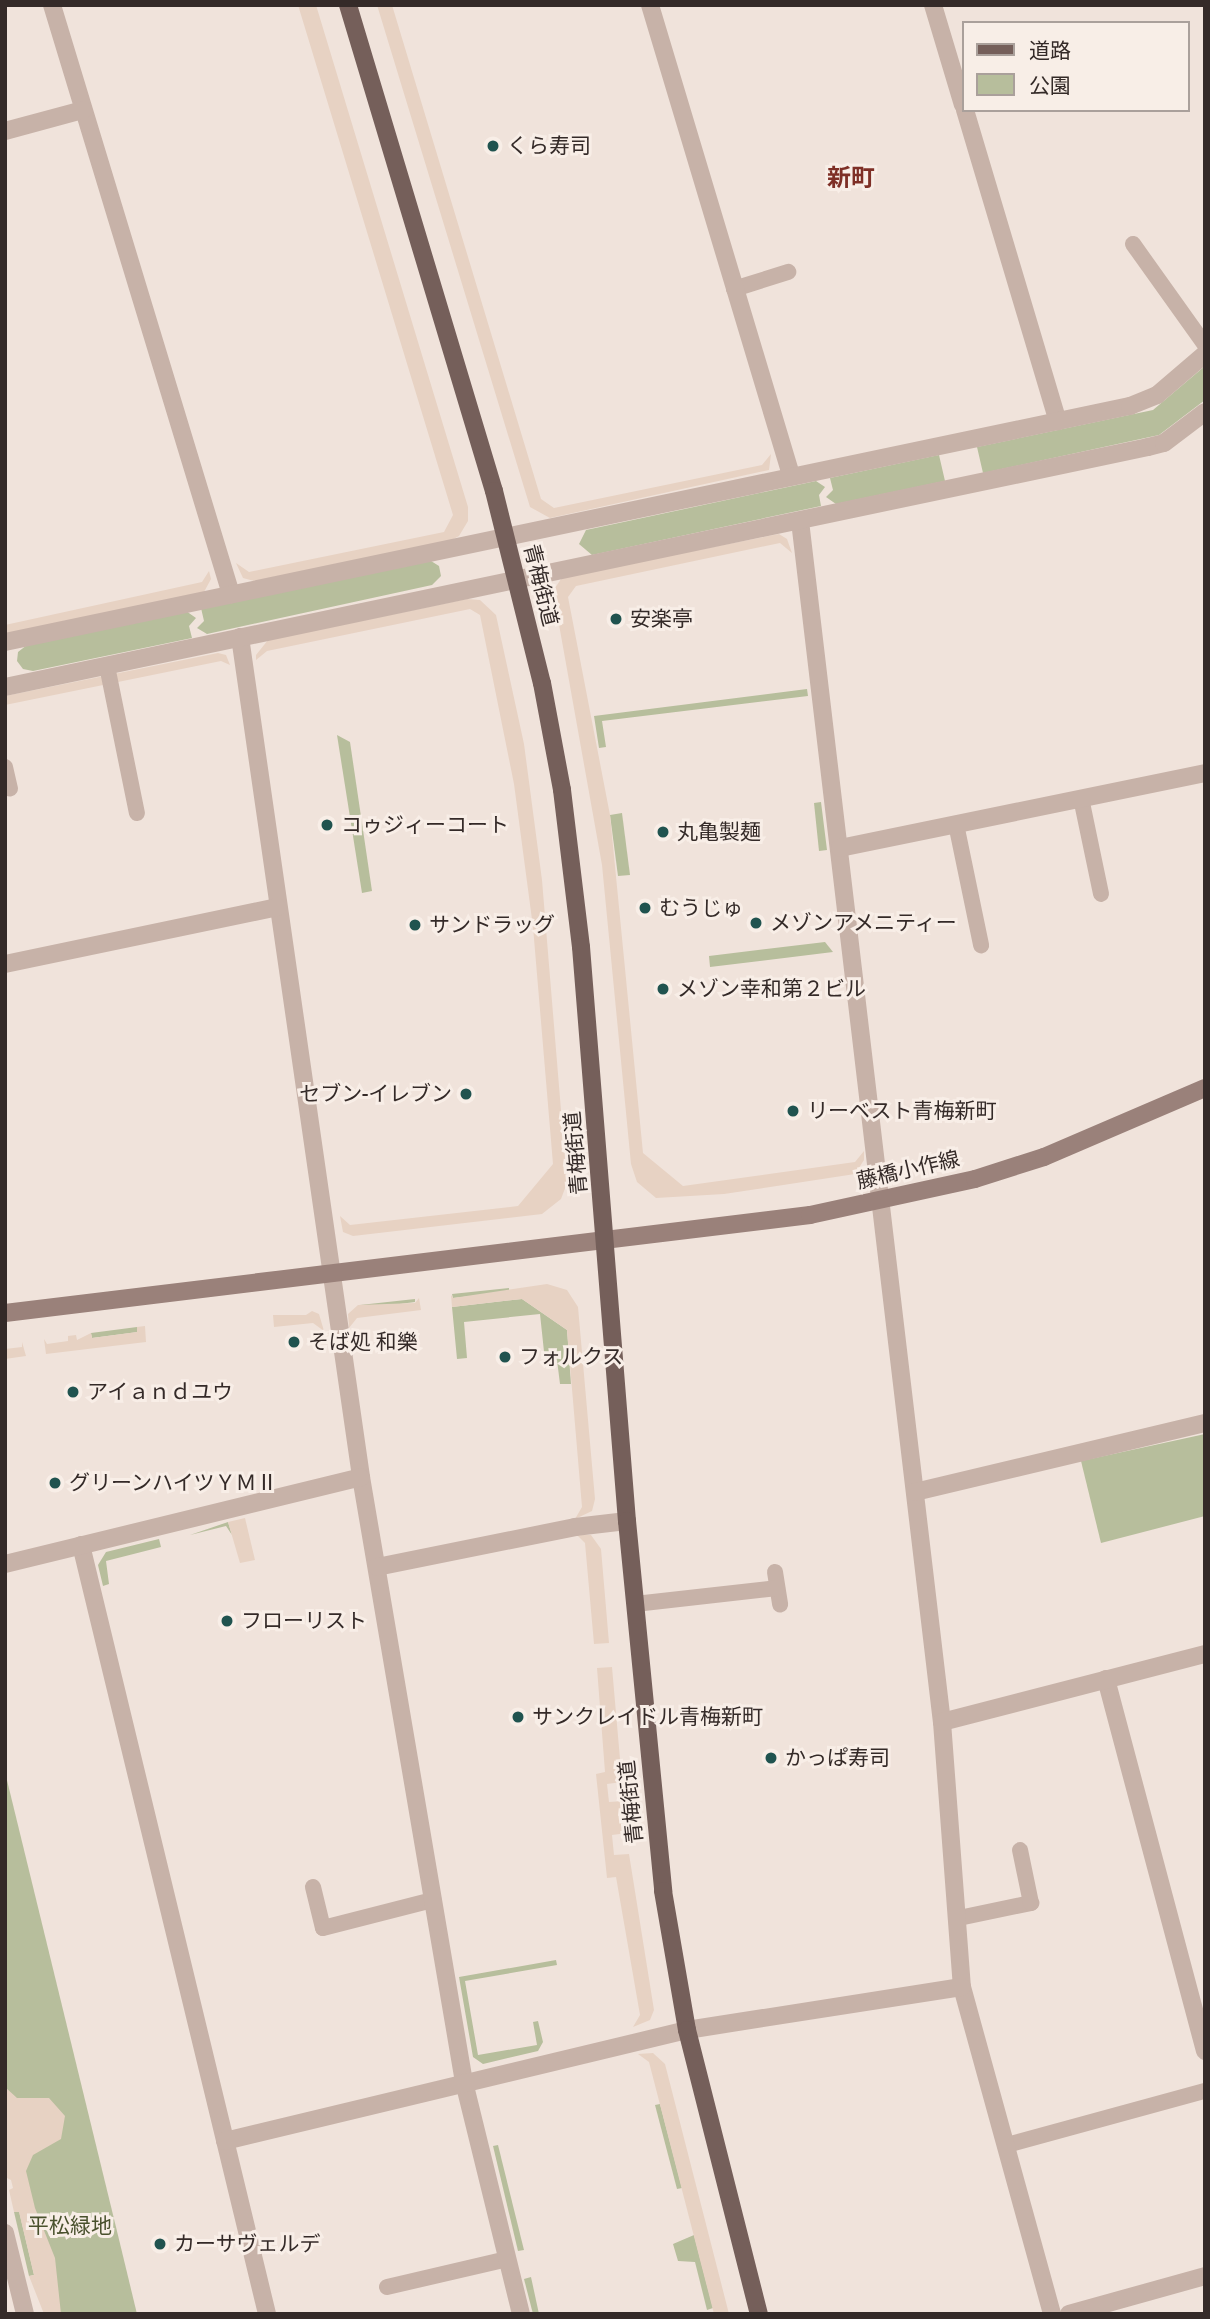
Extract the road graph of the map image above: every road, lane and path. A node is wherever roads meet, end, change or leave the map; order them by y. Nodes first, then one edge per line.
1 (52, 5) edge
2 (348, 5) edge
3 (650, 5) edge
4 (933, 5) edge
5 (962, 102) edge
6 (83, 110) junction
7 (966, 112) edge
8 (5, 131) edge
9 (1133, 244) dead end
10 (788, 272) dead end
11 (734, 289) junction
12 (1205, 345) edge
13 (1205, 354) edge
14 (1205, 412) edge
15 (1058, 421) junction
16 (791, 476) junction
17 (800, 521) junction
18 (506, 538) junction
19 (516, 579) junction
20 (231, 594) junction
21 (240, 638) junction
22 (5, 642) edge
23 (107, 666) junction
24 (5, 687) edge
25 (5, 767) edge
26 (1205, 773) edge
27 (10, 788) dead end
28 (1081, 798) junction
29 (136, 813) dead end
30 (956, 824) junction
31 (840, 848) junction
32 (1101, 894) dead end
33 (277, 907) junction
34 (981, 945) dead end
35 (5, 964) edge
36 (1204, 1089) edge
37 (882, 1200) junction
38 (607, 1241) junction
39 (332, 1273) junction
40 (5, 1313) edge
41 (1205, 1423) edge
42 (361, 1476) junction
43 (915, 1492) junction
44 (627, 1521) junction
45 (81, 1545) junction
46 (5, 1564) edge
47 (377, 1567) junction
48 (635, 1604) junction
49 (780, 1605) dead end
50 (1205, 1654) edge
51 (1106, 1679) junction
52 (942, 1722) junction
53 (1020, 1850) dead end
54 (313, 1887) dead end
55 (433, 1900) junction
56 (959, 1918) junction
57 (962, 1987) junction
58 (687, 2030) junction
59 (1205, 2051) edge
60 (464, 2082) junction
61 (1205, 2091) edge
62 (225, 2141) junction
63 (1007, 2146) junction
64 (5, 2233) edge
65 (507, 2259) junction
66 (1205, 2276) edge
67 (387, 2287) dead end
68 (25, 2314) edge
69 (267, 2314) edge
70 (521, 2314) edge
71 (759, 2314) edge
72 (1052, 2314) edge
73 (1069, 2314) edge

1 - 6 street
2 - 18 main road, 青梅街道
3 - 11 street
4 - 5 street
6 - 8 street
6 - 20 street
7 - 15 street
9 - 12 lane
10 - 11 lane
11 - 16 street
13 - 15 street
14 - 17 street
15 - 16 street
16 - 18 street
17 - 19 street
17 - 31 street
18 - 19 main road, 青梅街道
18 - 20 street
19 - 21 street
19 - 38 main road, 青梅街道
20 - 22 street
21 - 23 street
21 - 33 street
23 - 24 street
23 - 29 lane
25 - 27 lane
26 - 28 street
28 - 30 street
28 - 32 lane
30 - 31 street
30 - 34 lane
31 - 37 street
33 - 35 street
33 - 39 street
36 - 37 main road, 藤橋小作線
37 - 38 main road, 藤橋小作線
37 - 43 street
38 - 39 main road, 藤橋小作線
38 - 44 main road, 青梅街道
39 - 40 main road, 藤橋小作線
39 - 42 street
41 - 43 street
42 - 45 street
42 - 47 street
43 - 52 street
44 - 47 street
44 - 48 main road, 青梅街道
45 - 46 street
45 - 62 street
47 - 55 street
48 - 49 lane
48 - 58 main road, 青梅街道
50 - 51 street
51 - 52 street
51 - 59 street
52 - 56 street
53 - 56 lane
54 - 55 lane
55 - 60 street
56 - 57 street
57 - 58 street
57 - 63 street
58 - 60 street
58 - 71 main road, 青梅街道
60 - 62 street
60 - 65 street
61 - 63 lane
62 - 69 street
63 - 72 street
64 - 68 street
65 - 67 lane
65 - 70 street
66 - 73 street

